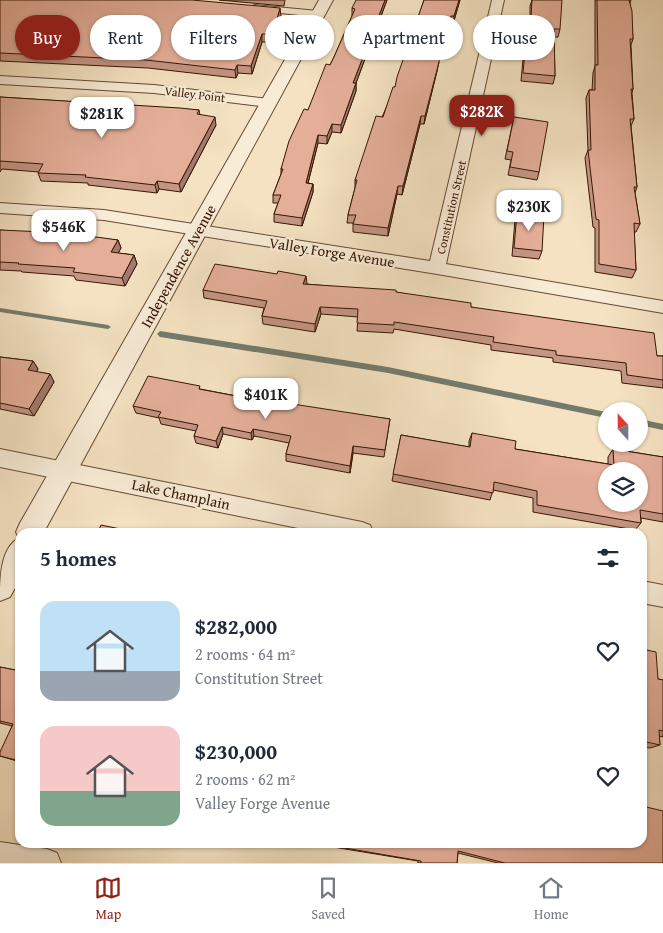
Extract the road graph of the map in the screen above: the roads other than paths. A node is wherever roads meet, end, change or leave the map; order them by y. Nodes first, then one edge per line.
1 (498, 0) edge
2 (243, 6) edge
3 (322, 7) edge
4 (0, 80) edge
5 (269, 103) junction
6 (0, 208) edge
7 (197, 231) junction
8 (437, 268) junction
9 (663, 307) edge
10 (0, 458) edge
11 (65, 470) junction
12 (32, 528) edge
13 (343, 528) edge
14 (15, 560) edge
15 (0, 587) edge
16 (647, 593) edge
17 (663, 596) edge
18 (0, 856) edge
19 (47, 863) edge

1 - 8 street, Constitution Street
2 - 3 street
3 - 5 street, Independence Avenue
4 - 5 street, Valley Point
5 - 7 street, Independence Avenue
6 - 7 street, Valley Forge Avenue
7 - 8 street, Valley Forge Avenue
7 - 11 street, Independence Avenue
8 - 9 street, Valley Forge Avenue
10 - 11 street, Lake Champlain
11 - 12 street, Independence Avenue
11 - 13 street, Lake Champlain
14 - 15 street
16 - 17 street
18 - 19 street

